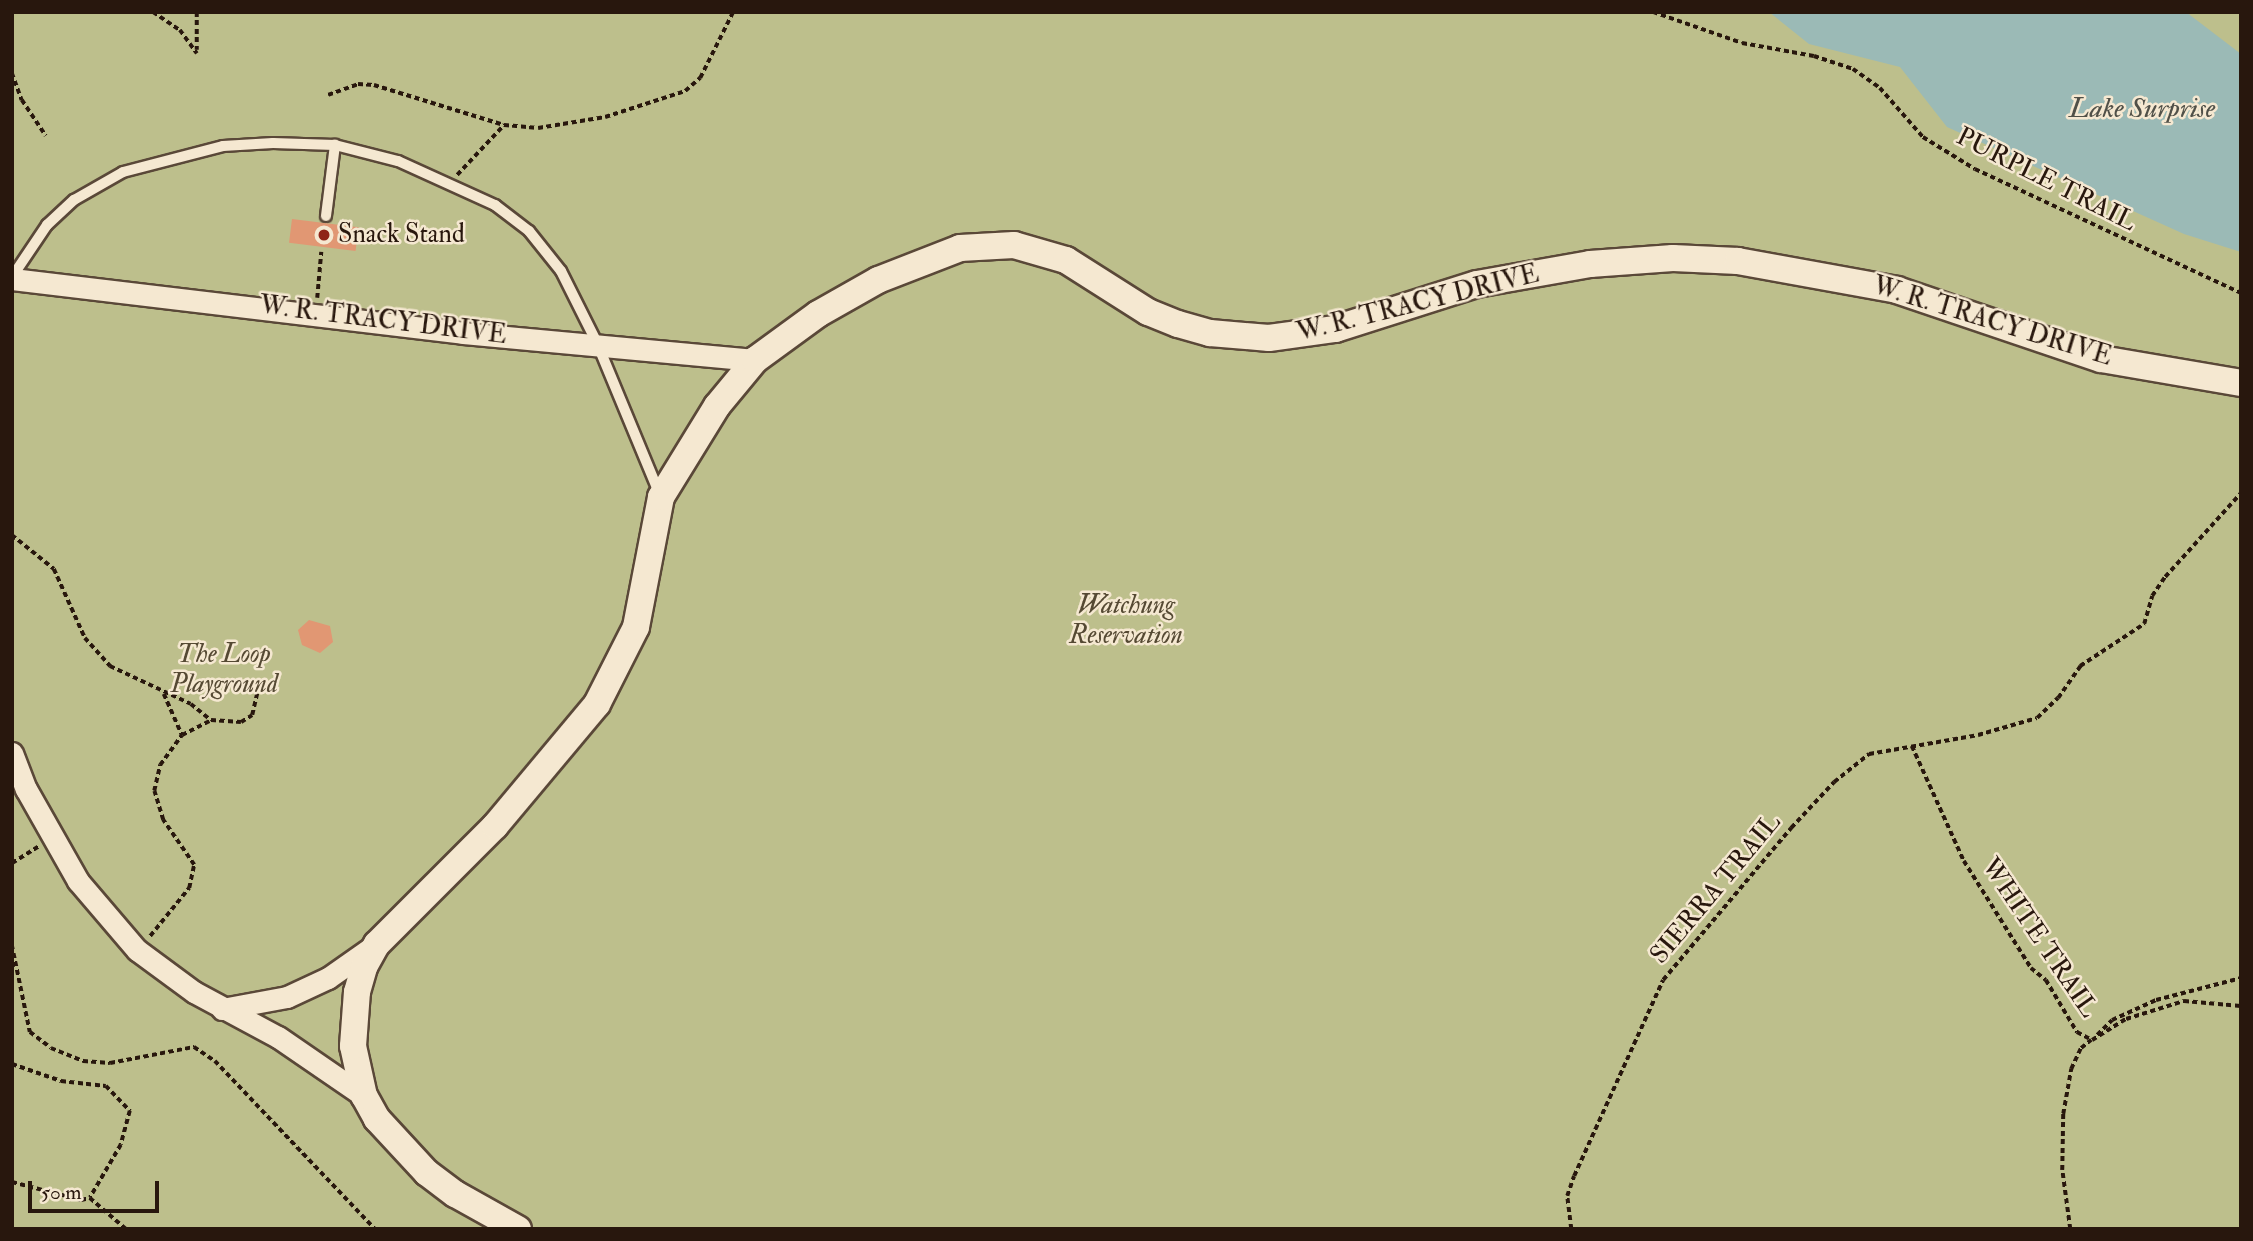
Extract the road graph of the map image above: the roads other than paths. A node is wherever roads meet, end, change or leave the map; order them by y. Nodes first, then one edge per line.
1 (335, 145) junction
2 (326, 216) dead end
3 (12, 278) edge
4 (597, 344) junction
5 (755, 360) junction
6 (2241, 383) edge
7 (661, 497) junction
8 (12, 753) edge
9 (377, 944) junction
10 (222, 1009) junction
11 (364, 1096) junction
12 (518, 1229) edge

1 - 2 lane
1 - 3 lane
1 - 4 lane
3 - 4 street, W. R. TRACY DRIVE
4 - 5 street, W. R. TRACY DRIVE
4 - 7 lane
5 - 6 street, W. R. TRACY DRIVE
5 - 7 street, W. R. TRACY DRIVE
7 - 9 street, W. R. TRACY DRIVE
8 - 10 street, W. R. TRACY DRIVE
9 - 10 street, W. R. TRACY DRIVE
9 - 11 street, W. R. TRACY DRIVE
10 - 11 street, W. R. TRACY DRIVE
11 - 12 street, W. R. TRACY DRIVE

